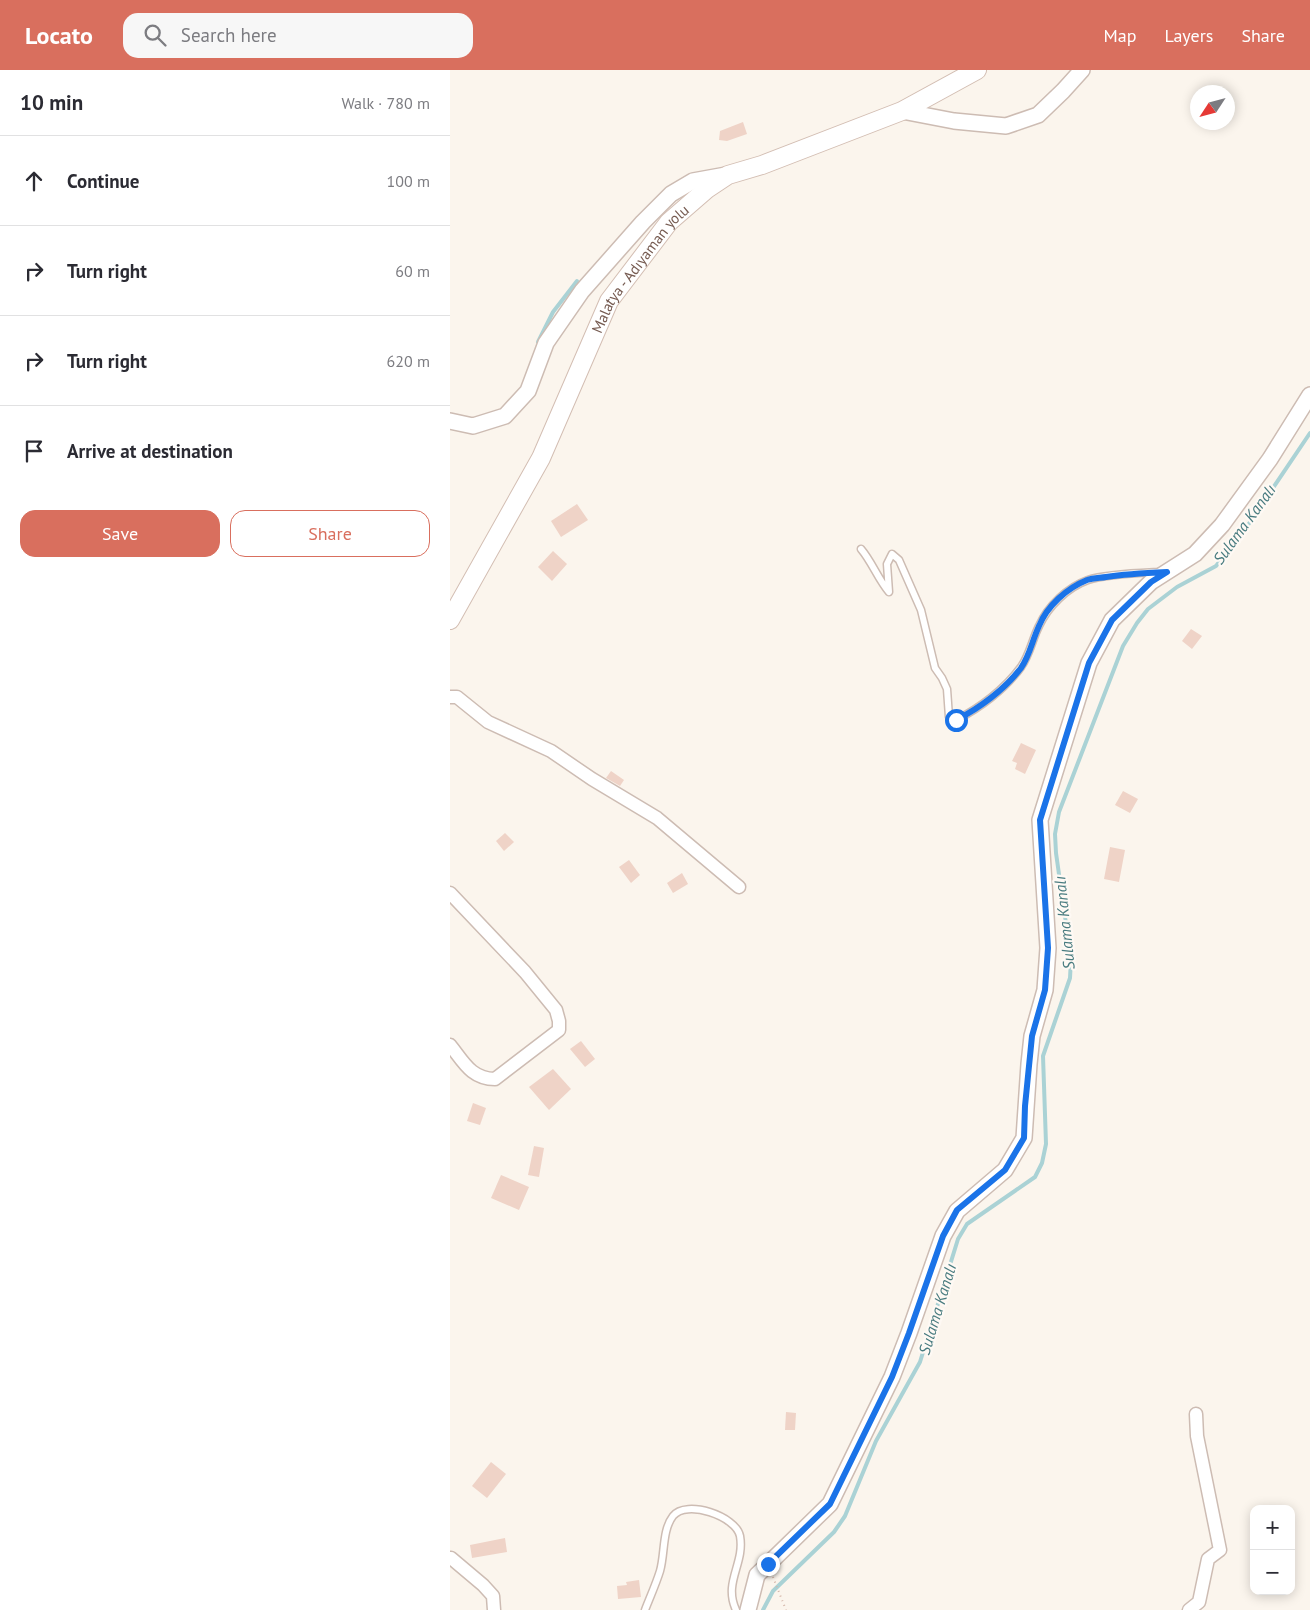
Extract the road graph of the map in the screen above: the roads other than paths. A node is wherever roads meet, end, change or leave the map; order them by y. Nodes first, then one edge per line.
1 (977, 70) edge
2 (1082, 70) edge
3 (902, 111) junction
4 (728, 175) junction
5 (1310, 395) edge
6 (450, 421) edge
7 (861, 549) dead end
8 (1167, 572) junction
9 (450, 620) edge
10 (450, 697) edge
11 (738, 888) dead end
12 (450, 892) edge
13 (450, 1045) edge
14 (1196, 1414) dead end
15 (451, 1558) dead end
16 (494, 1610) edge
17 (645, 1610) edge
18 (745, 1610) edge
19 (1189, 1610) edge

1 - 3 main road, Malatya - Adıyaman yolu
2 - 3 street
3 - 4 main road, Malatya - Adıyaman yolu
4 - 6 street
4 - 9 main road, Malatya - Adıyaman yolu
5 - 8 street
7 - 8 lane
8 - 18 street
10 - 11 street
12 - 13 street
14 - 19 street
15 - 16 street
17 - 18 lane

